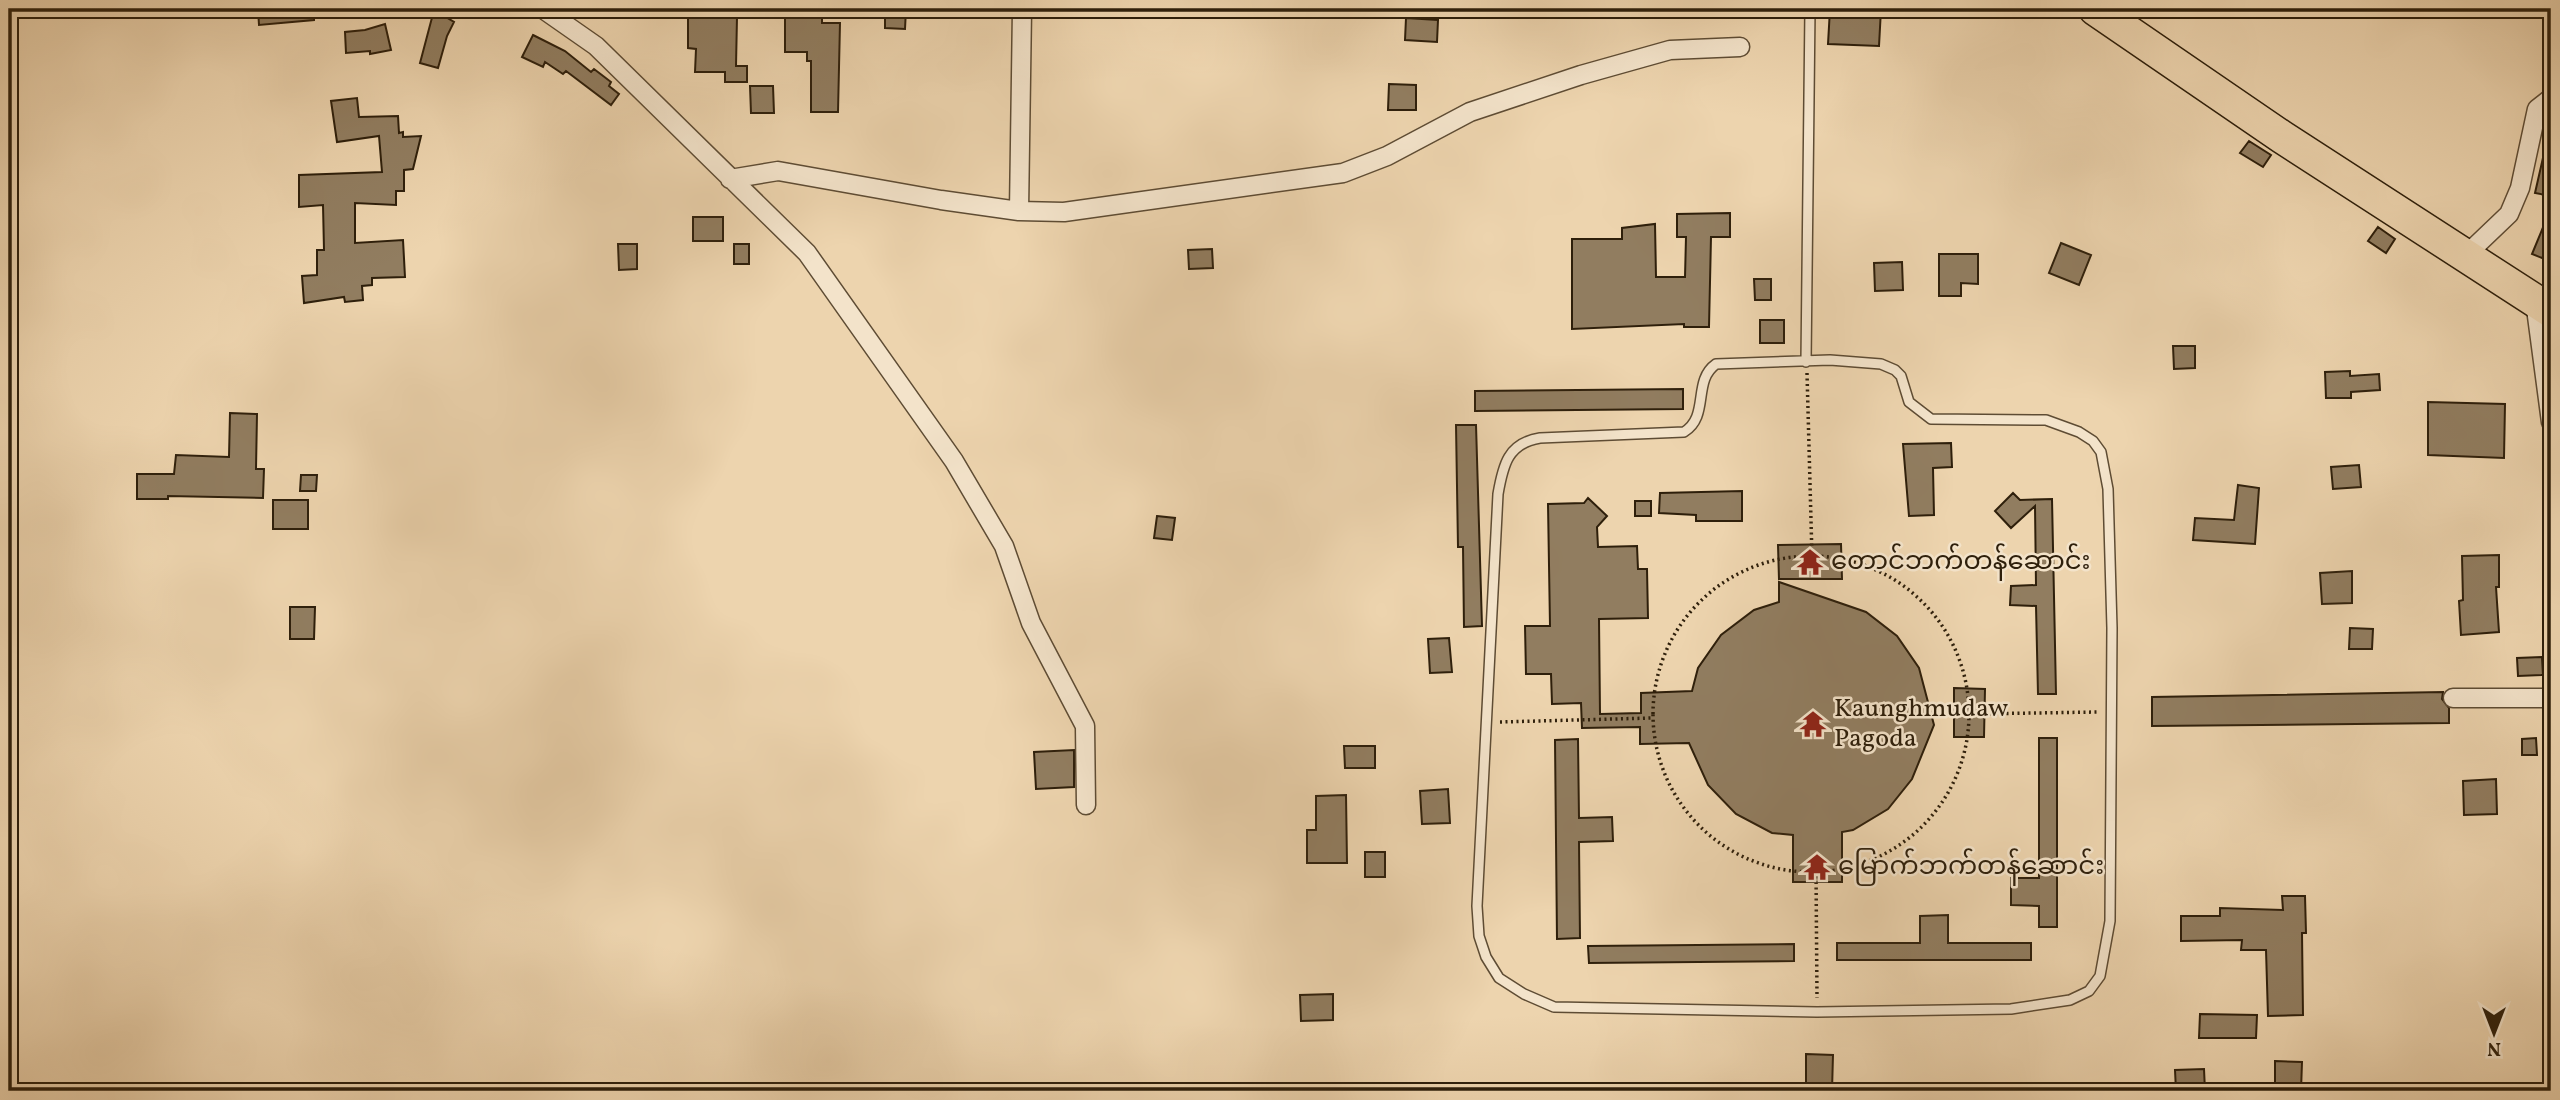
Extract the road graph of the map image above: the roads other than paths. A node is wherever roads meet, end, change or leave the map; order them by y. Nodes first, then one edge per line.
1 (543, 9) edge
2 (1022, 9) edge
3 (1810, 9) edge
4 (2095, 9) edge
5 (1740, 47) dead end
6 (2551, 98) edge
7 (730, 179) junction
8 (1019, 211) junction
9 (2465, 256) junction
10 (2543, 306) edge
11 (1806, 362) junction
12 (2549, 397) edge
13 (2551, 422) edge
14 (2454, 698) dead end
15 (2551, 698) edge
16 (1086, 805) dead end

1 - 7 street
2 - 8 street
3 - 11 lane
4 - 9 highway
5 - 8 street
6 - 9 street
7 - 8 street
7 - 16 street
9 - 10 highway
10 - 12 street
11 - 11 lane
12 - 13 street
14 - 15 street

